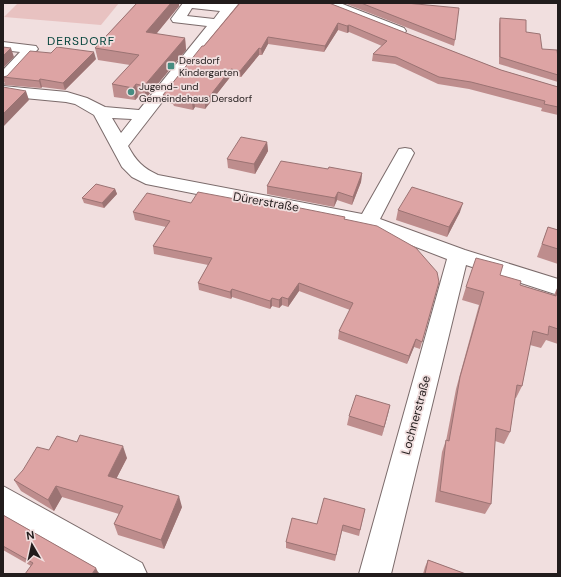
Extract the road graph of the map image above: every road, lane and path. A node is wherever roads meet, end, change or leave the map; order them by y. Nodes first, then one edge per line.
1 (329, 3) edge
2 (231, 5) edge
3 (217, 23) junction
4 (411, 35) edge
5 (4, 46) edge
6 (3, 79) edge
7 (3, 91) edge
8 (101, 112) junction
9 (144, 115) junction
10 (119, 146) junction
11 (405, 153) dead end
12 (369, 222) junction
13 (458, 255) junction
14 (558, 287) edge
15 (3, 500) edge
16 (131, 574) edge
17 (375, 574) edge

1 - 4 street
2 - 3 street
2 - 3 street
3 - 9 street
5 - 6 street
7 - 8 street
8 - 9 street
8 - 10 street, Dürerstraße
9 - 10 street
10 - 12 street, Dürerstraße
11 - 12 street
12 - 13 street, Dürerstraße
13 - 14 street, Dürerstraße
13 - 17 street, Lochnerstraße
15 - 16 street

